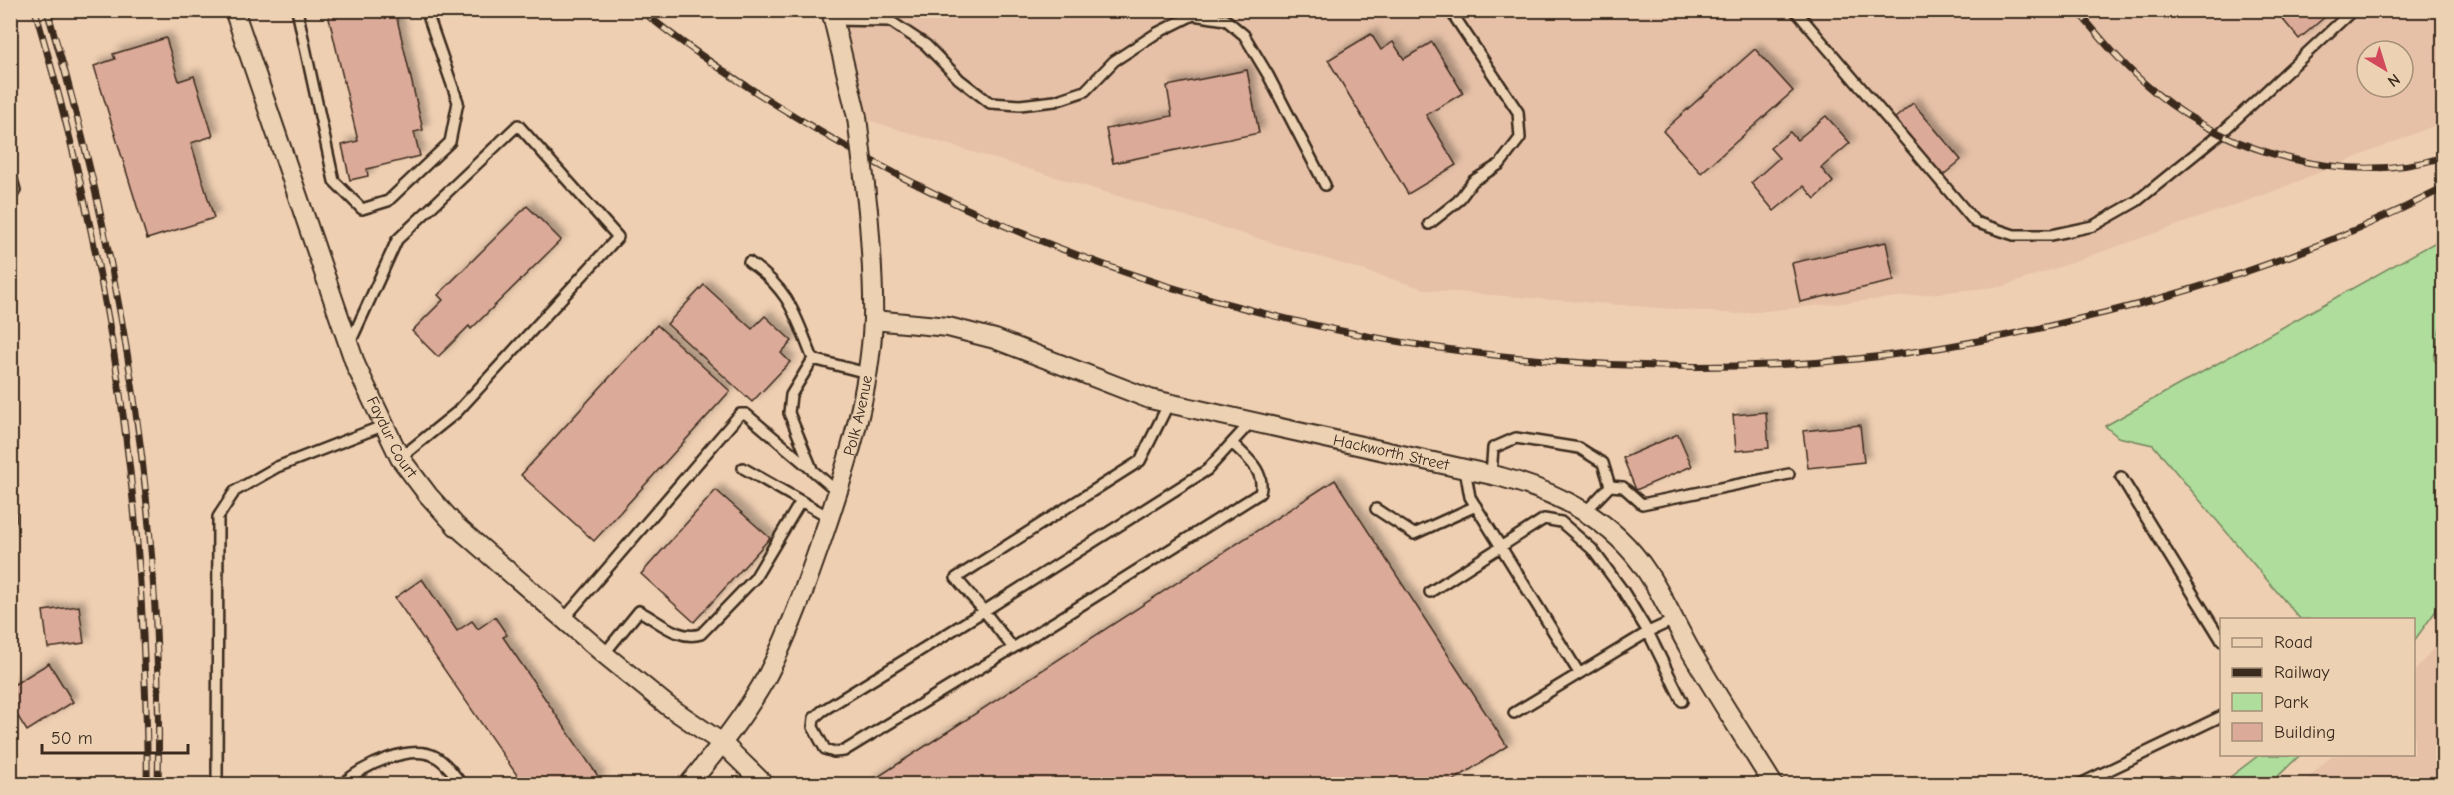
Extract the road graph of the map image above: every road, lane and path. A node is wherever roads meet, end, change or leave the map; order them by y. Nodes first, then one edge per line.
1 (234, 10) edge
2 (297, 10) edge
3 (426, 10) edge
4 (1450, 10) edge
5 (1795, 10) edge
6 (2353, 10) edge
7 (832, 15) edge
8 (10, 172) edge
9 (1325, 185) dead end
10 (10, 200) edge
11 (1429, 224) dead end
12 (749, 262) dead end
13 (873, 320) junction
14 (349, 346) junction
15 (813, 359) junction
16 (867, 373) junction
17 (1169, 403) junction
18 (1251, 422) junction
19 (385, 425) junction
20 (1232, 443) junction
21 (400, 458) junction
22 (743, 468) dead end
23 (1465, 469) junction
24 (813, 471) junction
25 (1789, 474) dead end
26 (1491, 475) junction
27 (2121, 477) dead end
28 (1610, 486) junction
29 (838, 492) junction
30 (801, 501) junction
31 (1476, 506) junction
32 (1376, 509) dead end
33 (1586, 511) junction
34 (10, 513) edge
35 (829, 517) junction
36 (10, 520) edge
37 (1500, 547) junction
38 (1430, 592) dead end
39 (984, 611) junction
40 (563, 620) junction
41 (1674, 620) junction
42 (1648, 632) junction
43 (2220, 638) edge
44 (1013, 648) junction
45 (603, 654) junction
46 (1579, 673) junction
47 (1682, 701) dead end
48 (1514, 713) dead end
49 (2220, 717) edge
50 (722, 743) junction
51 (217, 784) edge
52 (343, 784) edge
53 (461, 784) edge
54 (689, 784) edge
55 (764, 784) edge
56 (1773, 784) edge
57 (2080, 784) edge

1 - 14 street, Faydur Court
2 - 3 lane
4 - 11 lane
5 - 6 lane
7 - 9 lane
7 - 13 street, Polk Avenue, bridge
8 - 10 lane
12 - 15 lane
13 - 16 street, Polk Avenue
13 - 17 street, Hackworth Street
14 - 19 street, Faydur Court
14 - 21 lane
15 - 16 lane
15 - 24 lane
16 - 29 street, Polk Avenue
17 - 18 street, Hackworth Street
17 - 39 lane
18 - 20 lane
18 - 23 street, Hackworth Street
19 - 21 street, Faydur Court
19 - 51 lane
20 - 39 lane
20 - 44 lane
21 - 40 street, Faydur Court
22 - 30 lane
23 - 26 street, Hackworth Street
23 - 31 lane
24 - 29 lane
24 - 40 lane
25 - 28 lane
26 - 28 lane
26 - 33 street, Hackworth Street
27 - 43 lane
28 - 33 lane
29 - 35 street, Polk Avenue
30 - 35 lane
30 - 45 lane
31 - 32 lane
31 - 37 lane
33 - 41 street, Hackworth Street
34 - 36 lane
35 - 50 street, Polk Avenue
37 - 38 lane
37 - 42 lane
37 - 46 lane
39 - 44 lane
39 - 44 lane
40 - 45 street, Faydur Court
41 - 42 lane
41 - 56 street, Hackworth Street
42 - 46 lane
42 - 47 lane
45 - 50 street, Faydur Court
46 - 48 lane
49 - 57 lane
50 - 54 street, Polk Avenue
50 - 55 street, Faydur Court
52 - 53 lane

